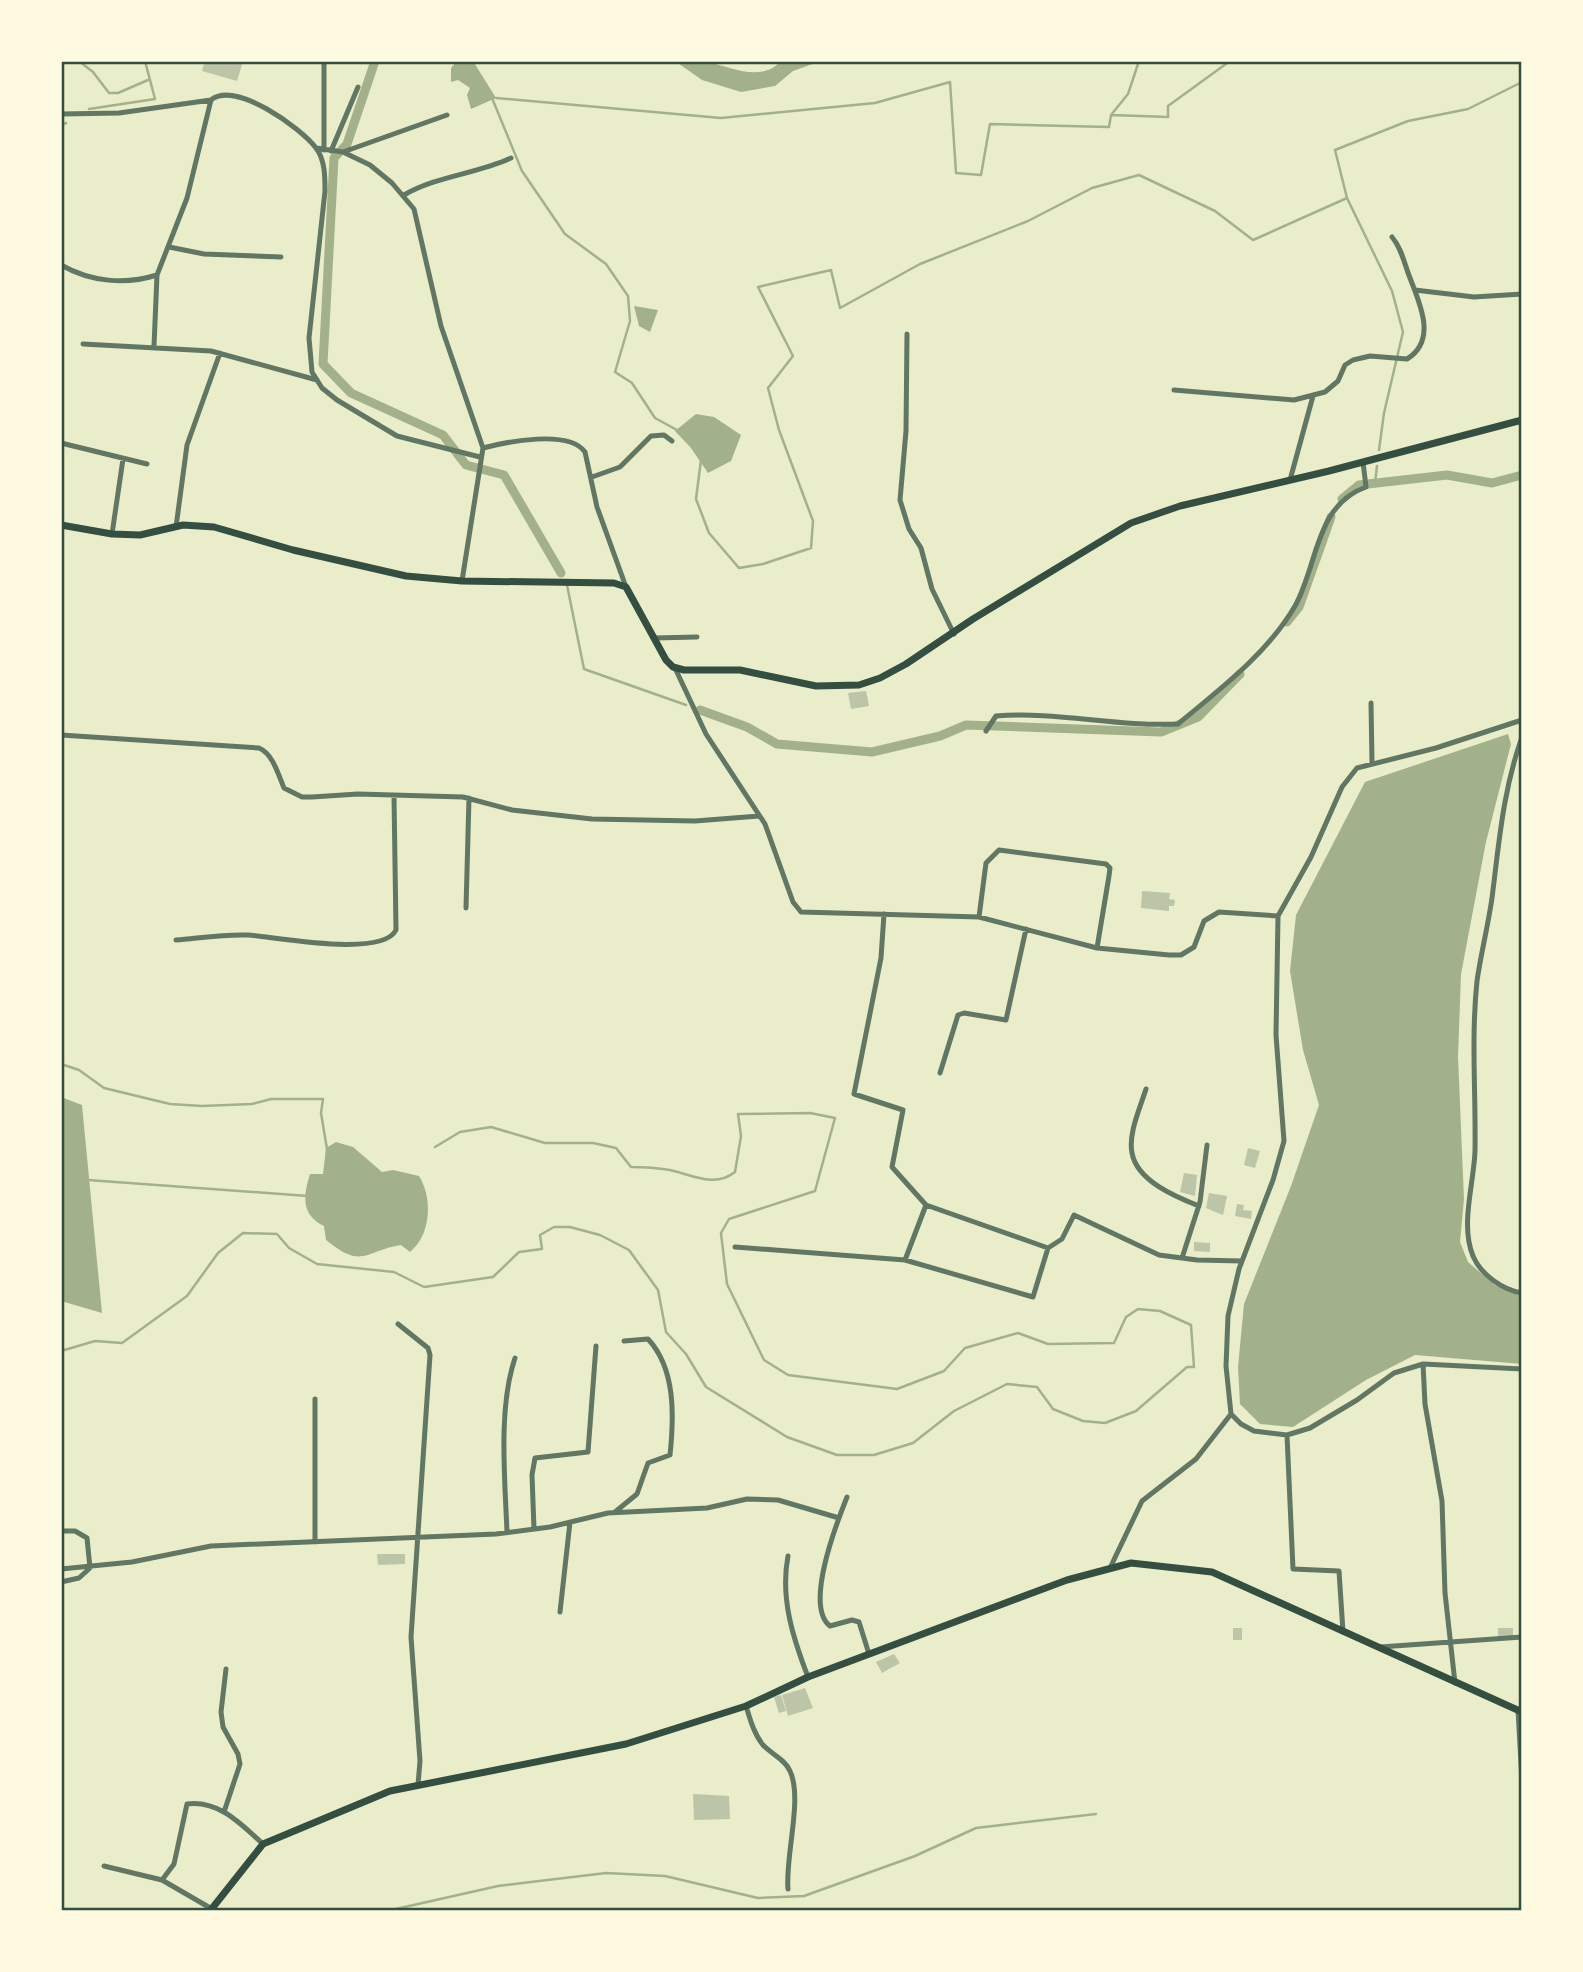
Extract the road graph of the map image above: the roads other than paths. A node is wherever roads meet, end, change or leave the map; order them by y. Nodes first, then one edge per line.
1 (324, 61) edge
2 (358, 87) dead end
3 (211, 100) junction
4 (61, 114) edge
5 (447, 115) dead end
6 (316, 148) junction
7 (330, 151) junction
8 (342, 152) junction
9 (511, 158) dead end
10 (404, 195) junction
11 (1392, 237) dead end
12 (169, 247) junction
13 (281, 257) dead end
14 (61, 265) edge
15 (157, 275) junction
16 (1415, 290) junction
17 (1522, 294) edge
18 (907, 334) dead end
19 (83, 344) dead end
20 (154, 346) junction
21 (220, 353) junction
22 (317, 380) junction
23 (1174, 390) dead end
24 (1313, 396) junction
25 (1522, 419) edge
26 (672, 441) dead end
27 (61, 443) edge
28 (483, 448) junction
29 (480, 457) junction
30 (123, 459) junction
31 (1363, 462) junction
32 (147, 464) dead end
33 (592, 477) junction
34 (1290, 480) junction
35 (61, 525) edge
36 (176, 527) junction
37 (112, 534) junction
38 (463, 581) junction
39 (626, 587) junction
40 (954, 634) junction
41 (697, 637) dead end
42 (654, 638) junction
43 (675, 668) junction
44 (1371, 703) dead end
45 (1522, 720) edge
46 (986, 731) dead end
47 (61, 734) edge
48 (1522, 737) edge
49 (1373, 763) junction
50 (394, 796) junction
51 (469, 798) junction
52 (759, 816) junction
53 (466, 908) dead end
54 (884, 915) junction
55 (1278, 916) junction
56 (979, 917) junction
57 (1026, 929) junction
58 (176, 940) dead end
59 (1097, 948) junction
60 (940, 1073) dead end
61 (1146, 1089) dead end
62 (1207, 1145) dead end
63 (926, 1205) junction
64 (1199, 1206) junction
65 (735, 1247) dead end
66 (1048, 1248) junction
67 (1182, 1258) junction
68 (905, 1259) junction
69 (1242, 1261) junction
70 (1522, 1293) edge
71 (398, 1324) dead end
72 (624, 1341) dead end
73 (596, 1346) dead end
74 (515, 1359) dead end
75 (1423, 1364) junction
76 (1522, 1369) edge
77 (315, 1399) dead end
78 (1231, 1414) junction
79 (1287, 1435) junction
80 (847, 1497) dead end
81 (615, 1513) junction
82 (839, 1518) junction
83 (570, 1522) junction
84 (534, 1529) junction
85 (61, 1531) edge
86 (507, 1532) junction
87 (416, 1539) junction
88 (315, 1542) junction
89 (788, 1556) dead end
90 (90, 1568) junction
91 (1110, 1568) junction
92 (61, 1569) edge
93 (61, 1582) edge
94 (560, 1612) dead end
95 (1343, 1632) junction
96 (1522, 1637) edge
97 (1451, 1644) junction
98 (1377, 1647) junction
99 (869, 1654) junction
100 (226, 1669) dead end
101 (808, 1676) junction
102 (1455, 1683) junction
103 (746, 1706) junction
104 (1520, 1711) edge
105 (1522, 1781) edge
106 (418, 1785) junction
107 (224, 1812) junction
108 (263, 1844) junction
109 (104, 1866) dead end
110 (162, 1880) junction
111 (788, 1889) dead end
112 (211, 1910) edge

1 - 7 street
2 - 7 street
3 - 4 street
3 - 6 street
3 - 12 street
5 - 8 street
6 - 7 street
6 - 22 street
7 - 8 street
8 - 10 street
9 - 10 street
10 - 28 street
11 - 16 street
12 - 13 street
12 - 15 street
14 - 15 street
15 - 20 street
16 - 17 street
16 - 24 street
18 - 40 street
19 - 20 street
20 - 21 street
21 - 22 street
21 - 36 street
22 - 29 street
23 - 24 street
24 - 34 street
25 - 31 main road
26 - 33 street
27 - 30 street
28 - 29 street
28 - 33 street
29 - 38 street
30 - 32 street
30 - 37 street
31 - 34 main road
31 - 46 street
33 - 39 street
34 - 40 main road
35 - 37 main road
36 - 37 main road
36 - 38 main road
38 - 39 main road
39 - 42 main road
40 - 43 main road
41 - 42 street
42 - 43 main road
43 - 52 street
44 - 49 street
45 - 49 street
47 - 50 street
48 - 70 street
49 - 55 street
50 - 51 street
50 - 58 street
51 - 52 street
51 - 53 street
52 - 54 street
54 - 56 street
54 - 63 street
55 - 59 street
55 - 69 street
56 - 57 street
56 - 59 street
57 - 59 street
57 - 60 street
61 - 64 street
62 - 64 street
63 - 66 street
63 - 68 street
64 - 67 street
65 - 68 street
66 - 67 street
66 - 68 street
67 - 69 street
69 - 78 street
71 - 87 street
72 - 81 street
73 - 84 street
74 - 86 street
75 - 76 street
75 - 79 street
75 - 97 street
77 - 88 street
78 - 79 street
78 - 91 street
79 - 95 street
80 - 82 street
81 - 82 street
81 - 83 street
82 - 99 street
83 - 84 street
83 - 94 street
84 - 86 street
85 - 90 street
86 - 87 street
87 - 88 street
87 - 106 street
88 - 90 street
89 - 101 street
90 - 92 street
90 - 93 street
91 - 95 main road
91 - 99 main road
95 - 98 main road
96 - 97 street
97 - 98 street
97 - 102 street
98 - 102 main road
99 - 101 main road
100 - 107 street
101 - 103 main road
102 - 104 main road
103 - 106 main road
103 - 111 street
104 - 105 street
106 - 108 main road
107 - 108 street
107 - 110 street
108 - 112 main road
109 - 110 street
110 - 112 street

